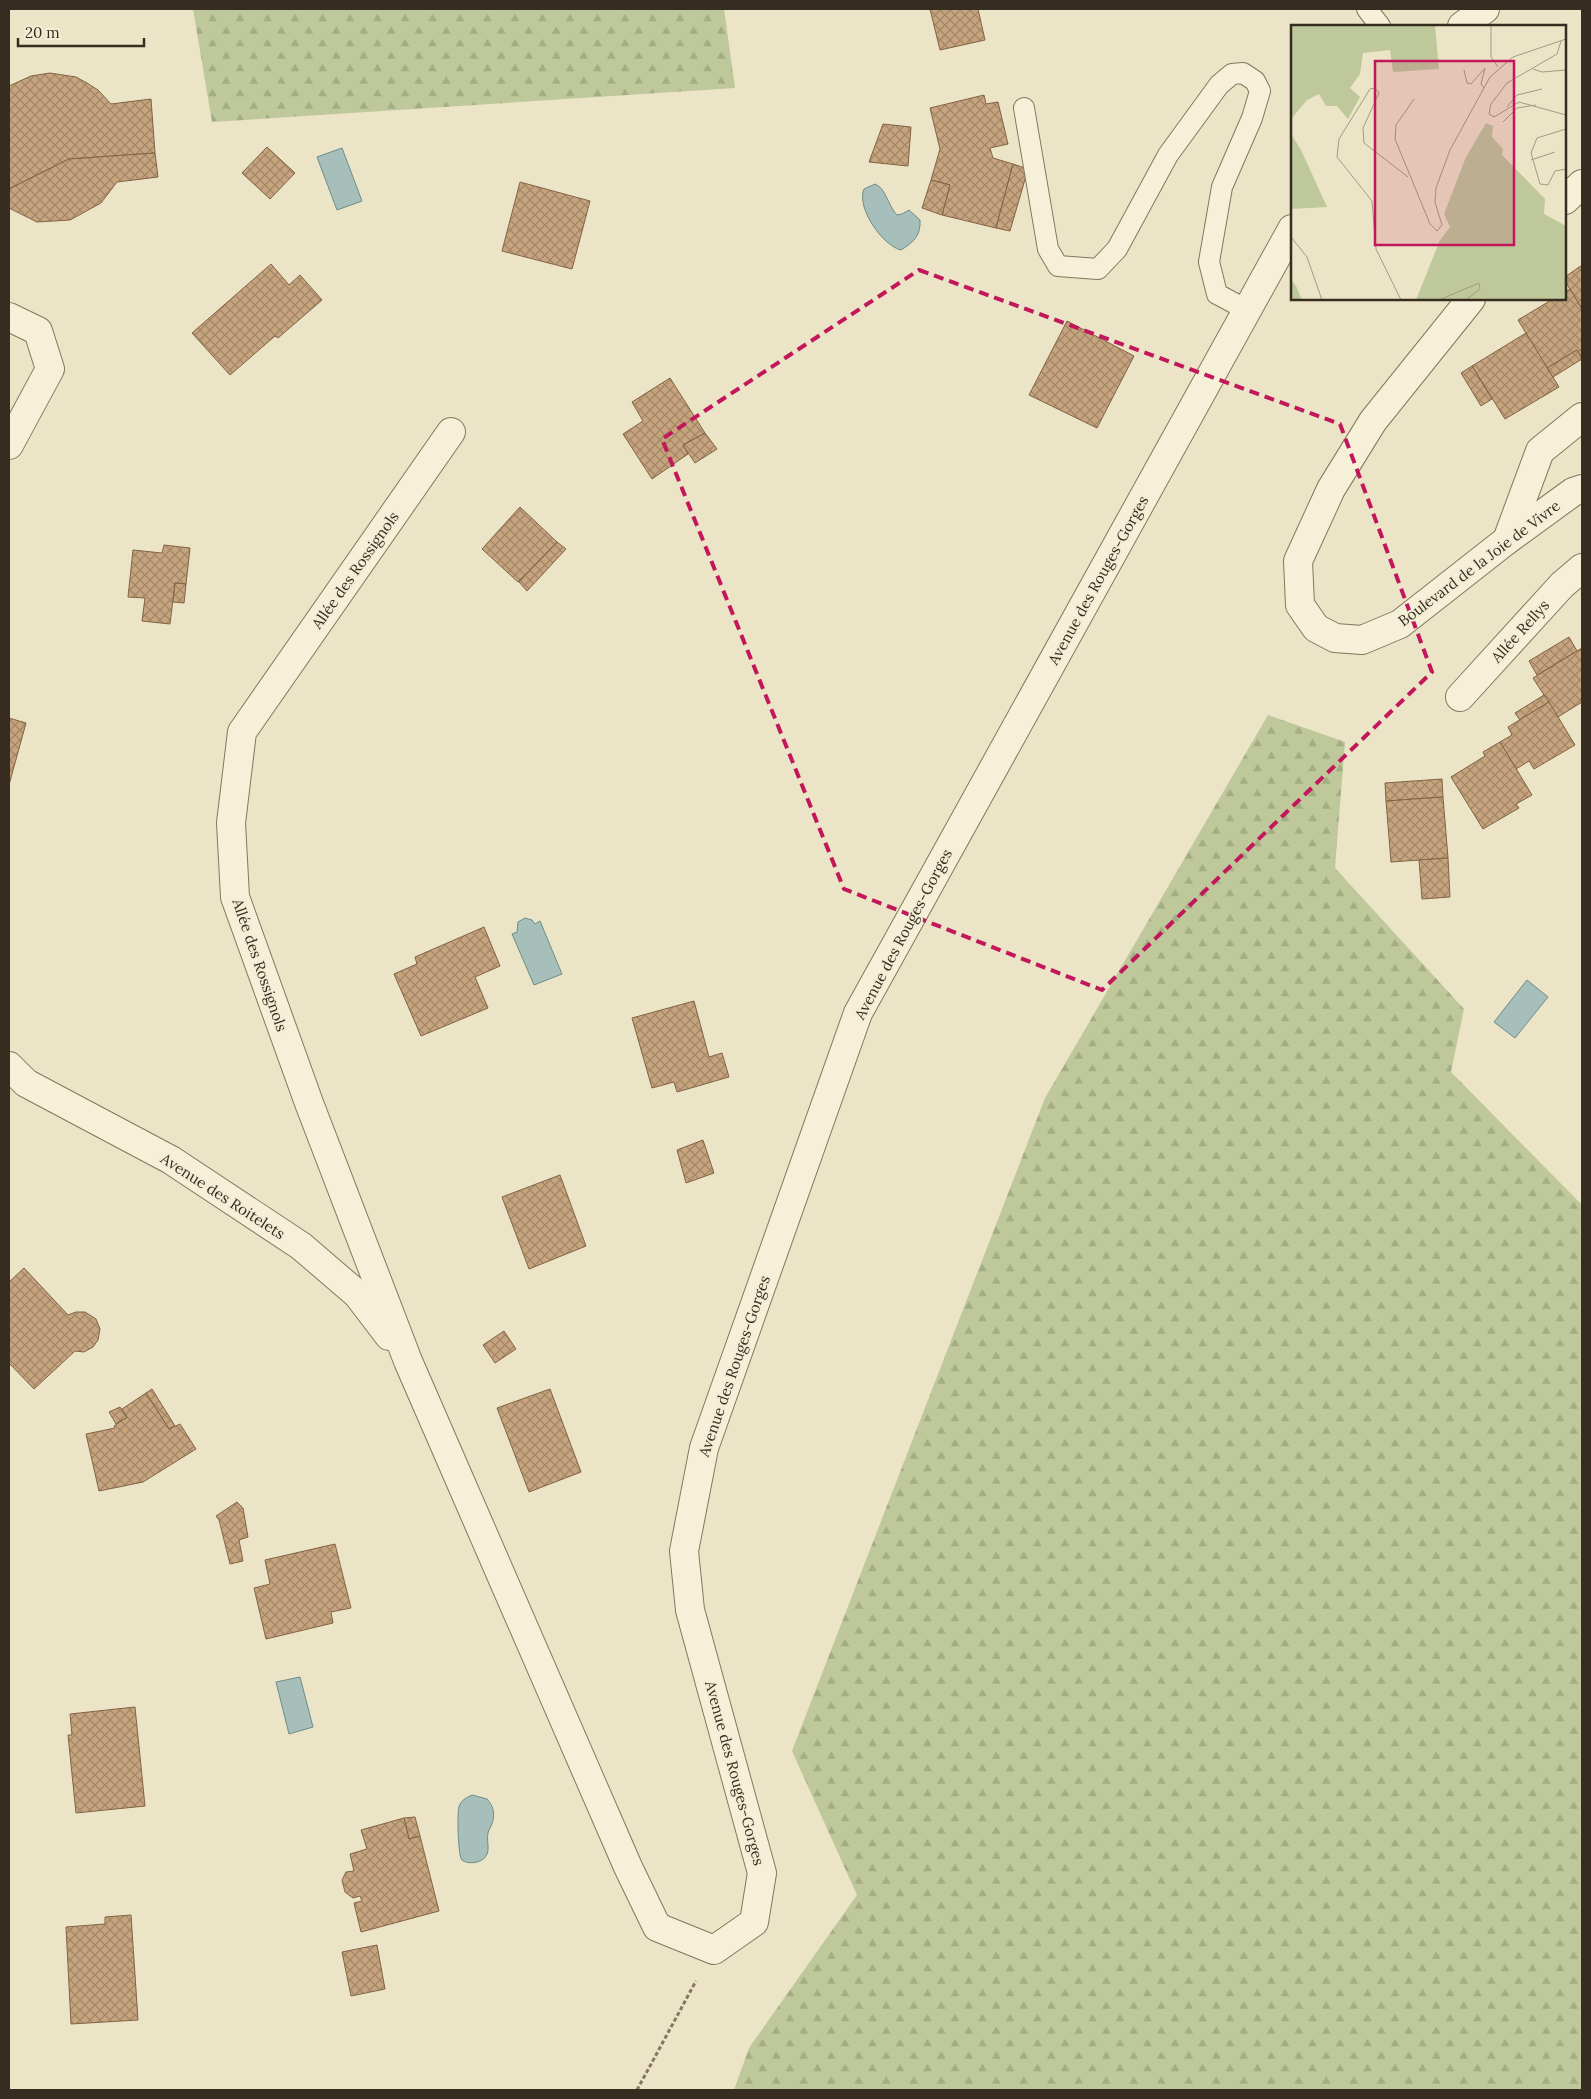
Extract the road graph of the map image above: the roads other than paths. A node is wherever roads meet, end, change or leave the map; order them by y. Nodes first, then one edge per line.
1 (1367, 9) edge
2 (1485, 9) edge
3 (1379, 25) edge
4 (1463, 25) edge
5 (1024, 108) dead end
6 (1582, 184) edge
7 (1566, 199) edge
8 (1291, 231) edge
9 (1469, 300) edge
10 (1247, 310) junction
11 (9, 317) edge
12 (1582, 417) edge
13 (451, 432) dead end
14 (9, 445) edge
15 (1582, 489) edge
16 (1507, 540) junction
17 (1582, 568) edge
18 (1460, 697) dead end
19 (9, 1066) edge
20 (408, 1361) junction

1 - 3 lane
2 - 4 street
5 - 10 lane
6 - 7 street
8 - 10 street, Avenue des Rouges-Gorges
9 - 16 street, Boulevard de la Joie de Vivre
10 - 20 street, Avenue des Rouges-Gorges
11 - 14 street
12 - 16 street
13 - 20 street, Allée des Rossignols
15 - 16 street, Boulevard de la Joie de Vivre
17 - 18 street, Allée Rellys
19 - 20 street, Avenue des Roitelets

